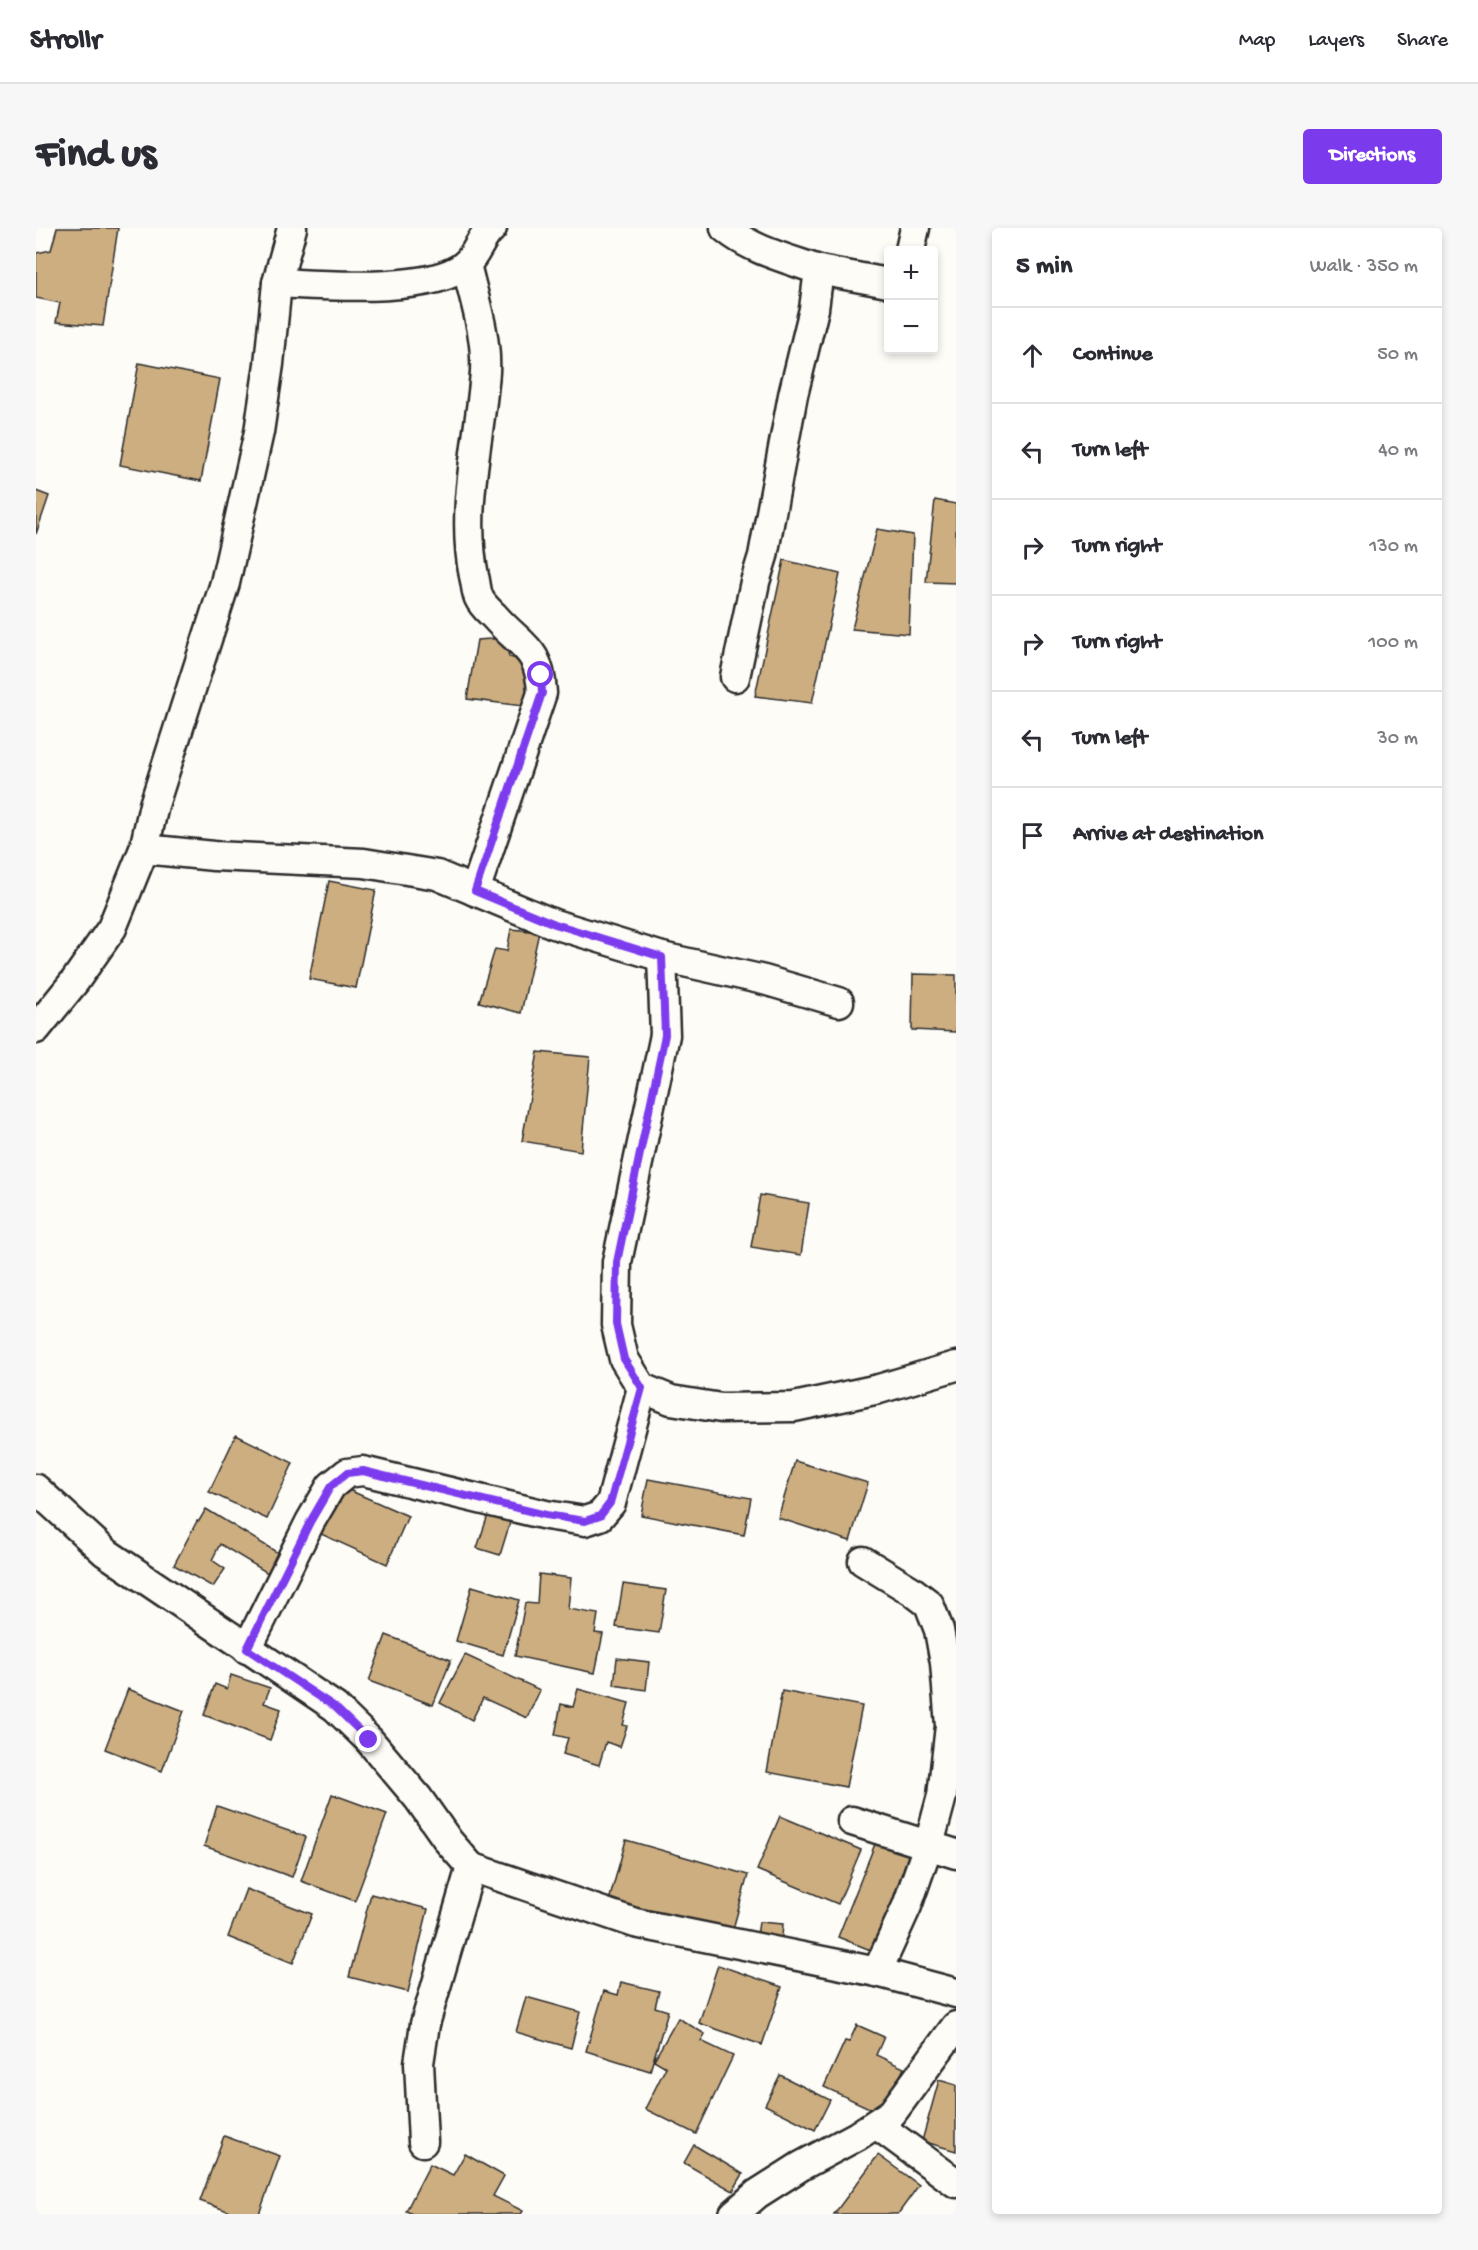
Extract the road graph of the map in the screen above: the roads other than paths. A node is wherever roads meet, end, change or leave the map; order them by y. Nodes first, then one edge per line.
1 (292, 228) edge
2 (492, 228) edge
3 (725, 228) edge
4 (915, 228) edge
5 (911, 246) edge
6 (466, 264) junction
7 (819, 270) junction
8 (884, 282) edge
9 (278, 283) junction
10 (735, 677) dead end
11 (144, 849) junction
12 (475, 891) junction
13 (662, 957) junction
14 (839, 1002) dead end
15 (36, 1029) edge
16 (956, 1366) edge
17 (642, 1388) junction
18 (36, 1488) edge
19 (863, 1561) dead end
20 (247, 1649) junction
21 (852, 1821) dead end
22 (927, 1845) junction
23 (956, 1854) edge
24 (471, 1868) junction
25 (877, 1972) junction
26 (956, 1993) edge
27 (956, 2026) edge
28 (876, 2124) junction
29 (423, 2142) dead end
30 (956, 2182) edge
31 (734, 2214) edge

1 - 9 street
2 - 6 street
3 - 7 street
4 - 5 street
6 - 9 street
6 - 12 street
7 - 8 street
7 - 10 street
9 - 11 street
11 - 12 street
11 - 15 street
12 - 13 street
13 - 14 street
13 - 17 street
16 - 17 street
17 - 20 street
18 - 20 street
19 - 22 street
20 - 24 street
21 - 22 street
22 - 23 street
22 - 25 street
24 - 25 street
24 - 29 street
25 - 26 street
27 - 28 street
28 - 30 street
28 - 31 street

